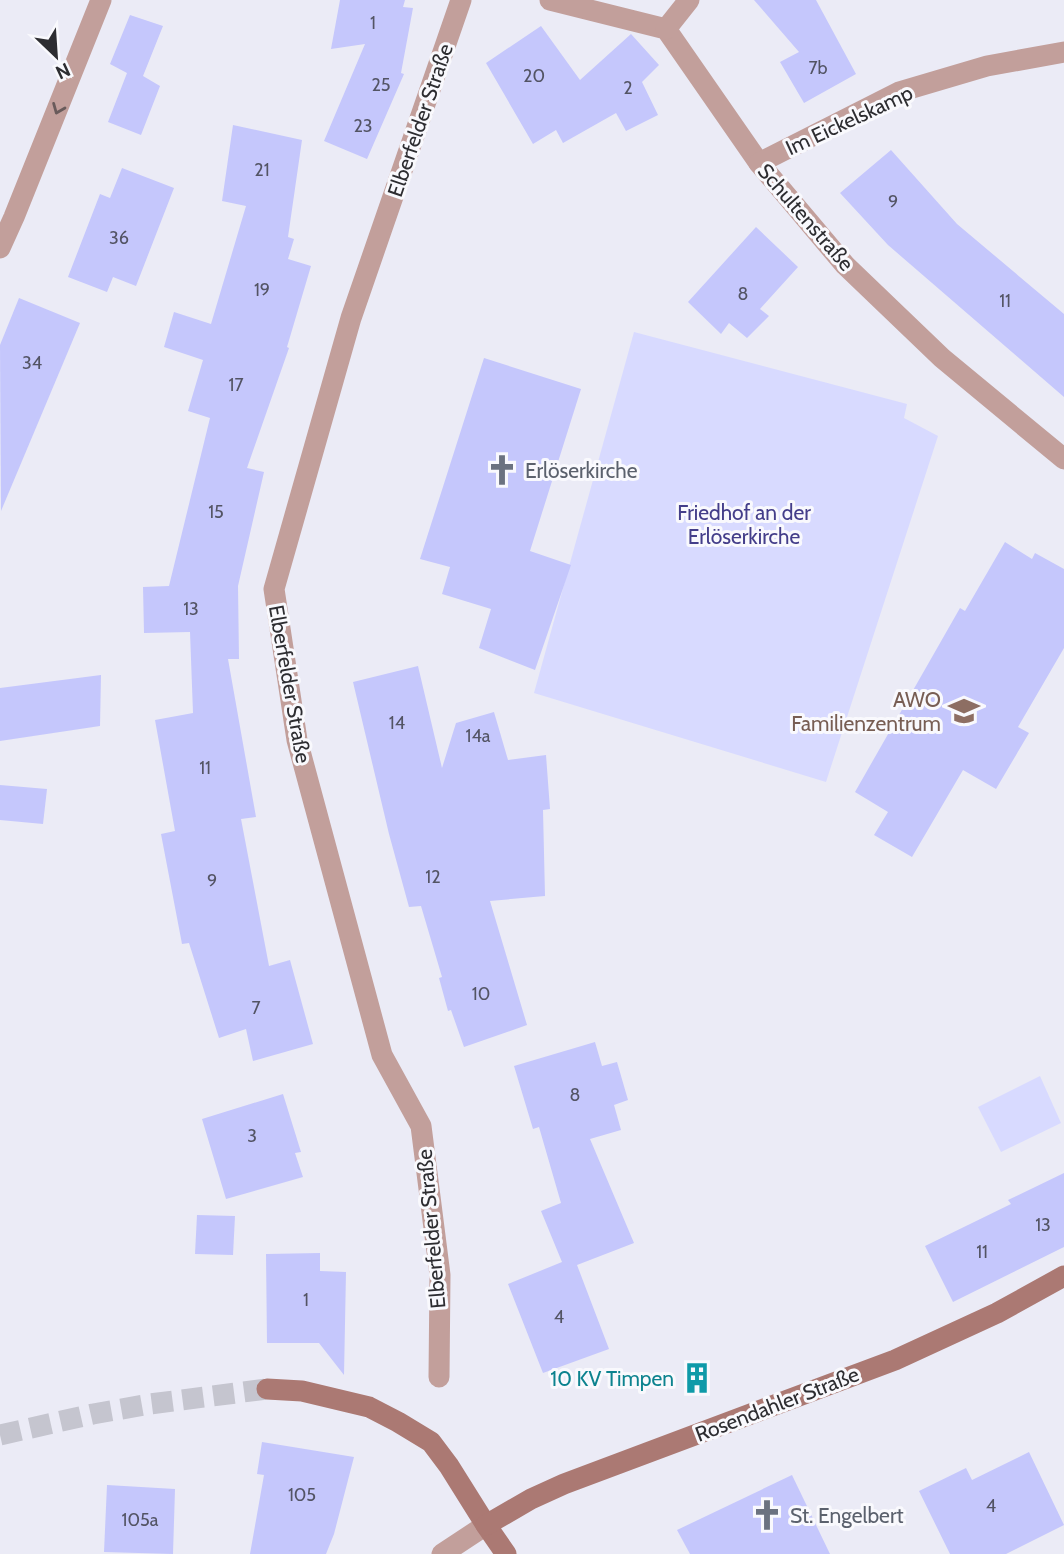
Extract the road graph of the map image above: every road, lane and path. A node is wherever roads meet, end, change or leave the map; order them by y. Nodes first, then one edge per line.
1 (101, 0) edge
2 (461, 0) edge
3 (550, 0) edge
4 (689, 0) edge
5 (666, 29) junction
6 (1064, 52) edge
7 (759, 163) junction
8 (0, 248) edge
9 (1064, 459) edge
10 (1064, 1276) edge
11 (439, 1377) dead end
12 (267, 1389) tunnel mouth
13 (485, 1525) junction
14 (442, 1554) edge
15 (506, 1554) edge

1 -> 8 street
2 - 11 street, Elberfelder Straße
3 - 5 street
4 - 5 street
5 - 7 street, Schultenstraße
6 - 7 street, Im Eickelskamp
7 - 9 street, Schultenstraße
10 - 13 main road, Rosendahler Straße
12 - 13 main road
13 - 14 street
13 - 15 main road

